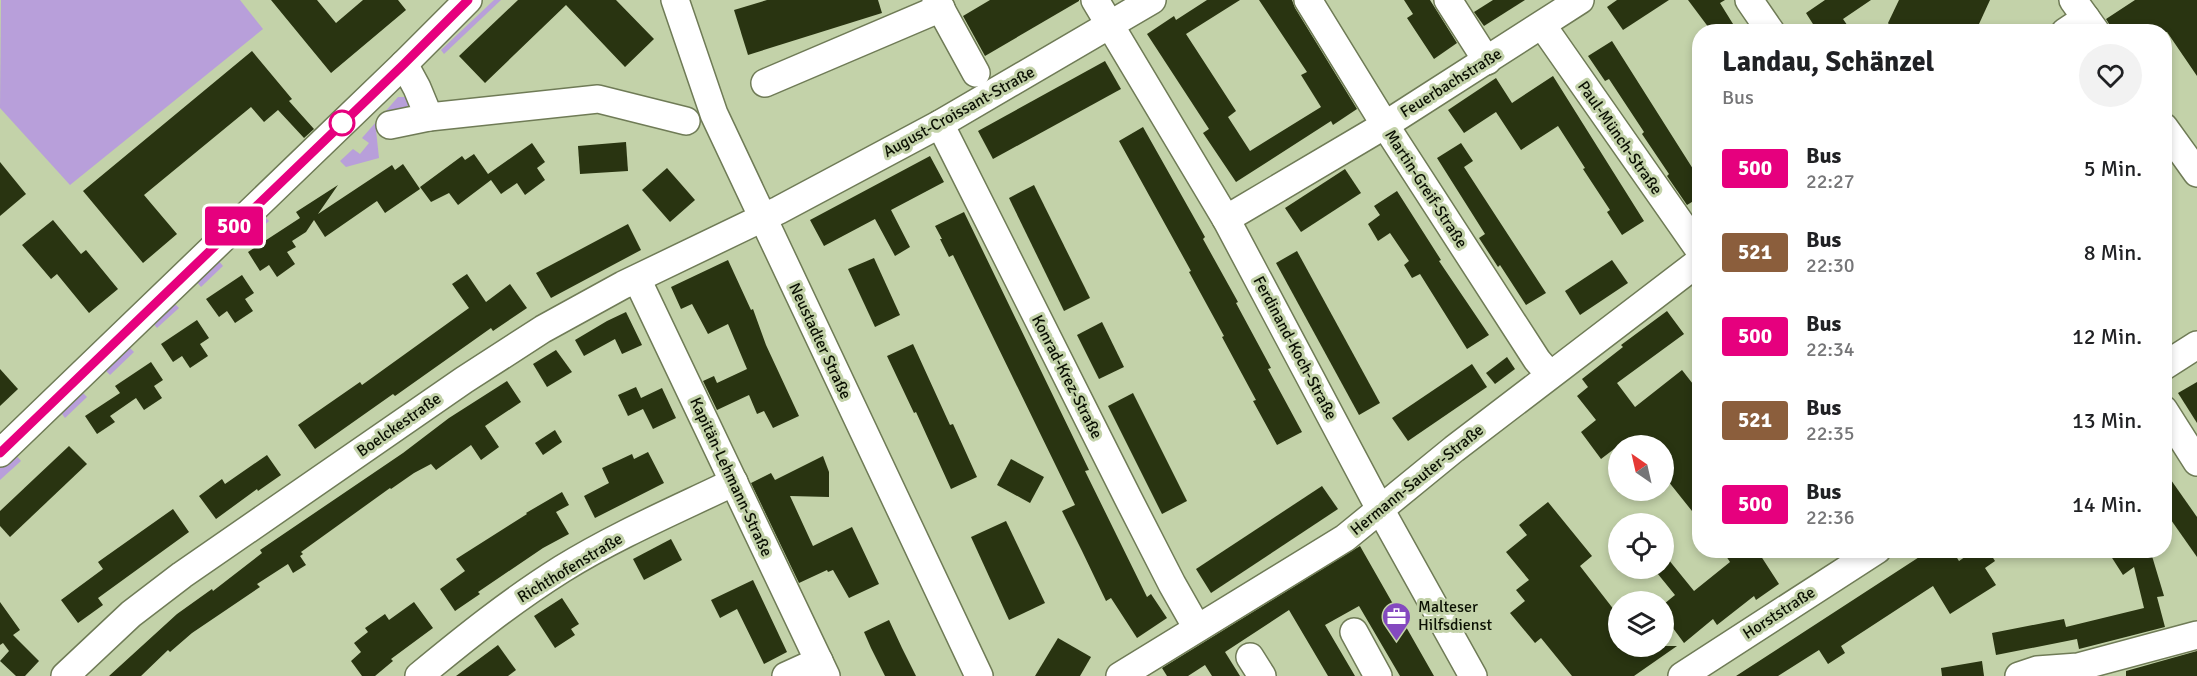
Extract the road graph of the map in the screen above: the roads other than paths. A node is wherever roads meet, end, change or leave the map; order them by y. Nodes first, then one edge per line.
1 (468, 0) edge
2 (675, 0) edge
3 (1095, 0) edge
4 (1152, 0) edge
5 (1308, 0) edge
6 (1448, 0) edge
7 (1580, 0) edge
8 (1749, 0) edge
9 (939, 4) edge
10 (1766, 24) edge
11 (1110, 25) junction
12 (1542, 25) junction
13 (1487, 61) junction
14 (404, 64) junction
15 (976, 74) dead end
16 (765, 83) dead end
17 (429, 117) junction
18 (686, 121) dead end
19 (940, 124) junction
20 (390, 125) dead end
21 (1384, 125) junction
22 (2172, 138) edge
23 (2197, 173) edge
24 (763, 218) junction
25 (1226, 219) junction
26 (1692, 240) edge
27 (1692, 267) edge
28 (637, 279) junction
29 (2197, 345) edge
30 (2172, 361) edge
31 (1550, 375) junction
32 (2172, 423) edge
33 (0, 453) edge
34 (2197, 462) edge
35 (734, 482) junction
36 (1380, 509) junction
37 (1865, 558) edge
38 (1197, 628) junction
39 (1354, 632) dead end
40 (2197, 635) edge
41 (823, 669) edge
42 (65, 676) edge
43 (419, 676) edge
44 (786, 676) edge
45 (979, 676) edge
46 (1120, 676) edge
47 (1378, 676) edge
48 (1473, 676) edge
49 (1682, 676) edge
50 (2019, 676) edge

1 - 14 street
2 - 24 street, Neustadter Straße
3 - 11 street, Ferdinand-Koch-Straße
4 - 11 street, August-Croissant-Straße
5 - 21 street, Martin-Greif-Straße
6 - 13 street
7 - 12 street, Feuerbachstraße
8 - 10 street
9 - 15 street
9 - 16 street
11 - 19 street, August-Croissant-Straße
11 - 25 street, Ferdinand-Koch-Straße
12 - 13 street, Feuerbachstraße
12 - 26 street, Paul-Münch-Straße
13 - 21 street, Feuerbachstraße
14 - 17 street
14 - 33 street
17 - 18 street
17 - 20 street
19 - 24 street, August-Croissant-Straße
19 - 38 street, Konrad-Krez-Straße
21 - 25 street, Feuerbachstraße
21 - 31 street, Martin-Greif-Straße
22 - 23 street
24 - 28 street, Boelckestraße
24 - 45 street, Neustadter Straße
25 - 36 street, Ferdinand-Koch-Straße
27 - 31 street, Hermann-Sauter-Straße
28 - 35 street, Kapitän-Lehmann-Straße
28 - 42 street, Boelckestraße
29 - 30 street
31 - 36 street, Hermann-Sauter-Straße
32 - 34 street
35 - 41 street, Kapitän-Lehmann-Straße
35 - 43 street, Richthofenstraße
36 - 38 street, Hermann-Sauter-Straße
36 - 48 street, Ferdinand-Koch-Straße
37 - 49 street, Horststraße
38 - 46 street, Hermann-Sauter-Straße
39 - 47 street
40 - 50 street
41 - 44 street

